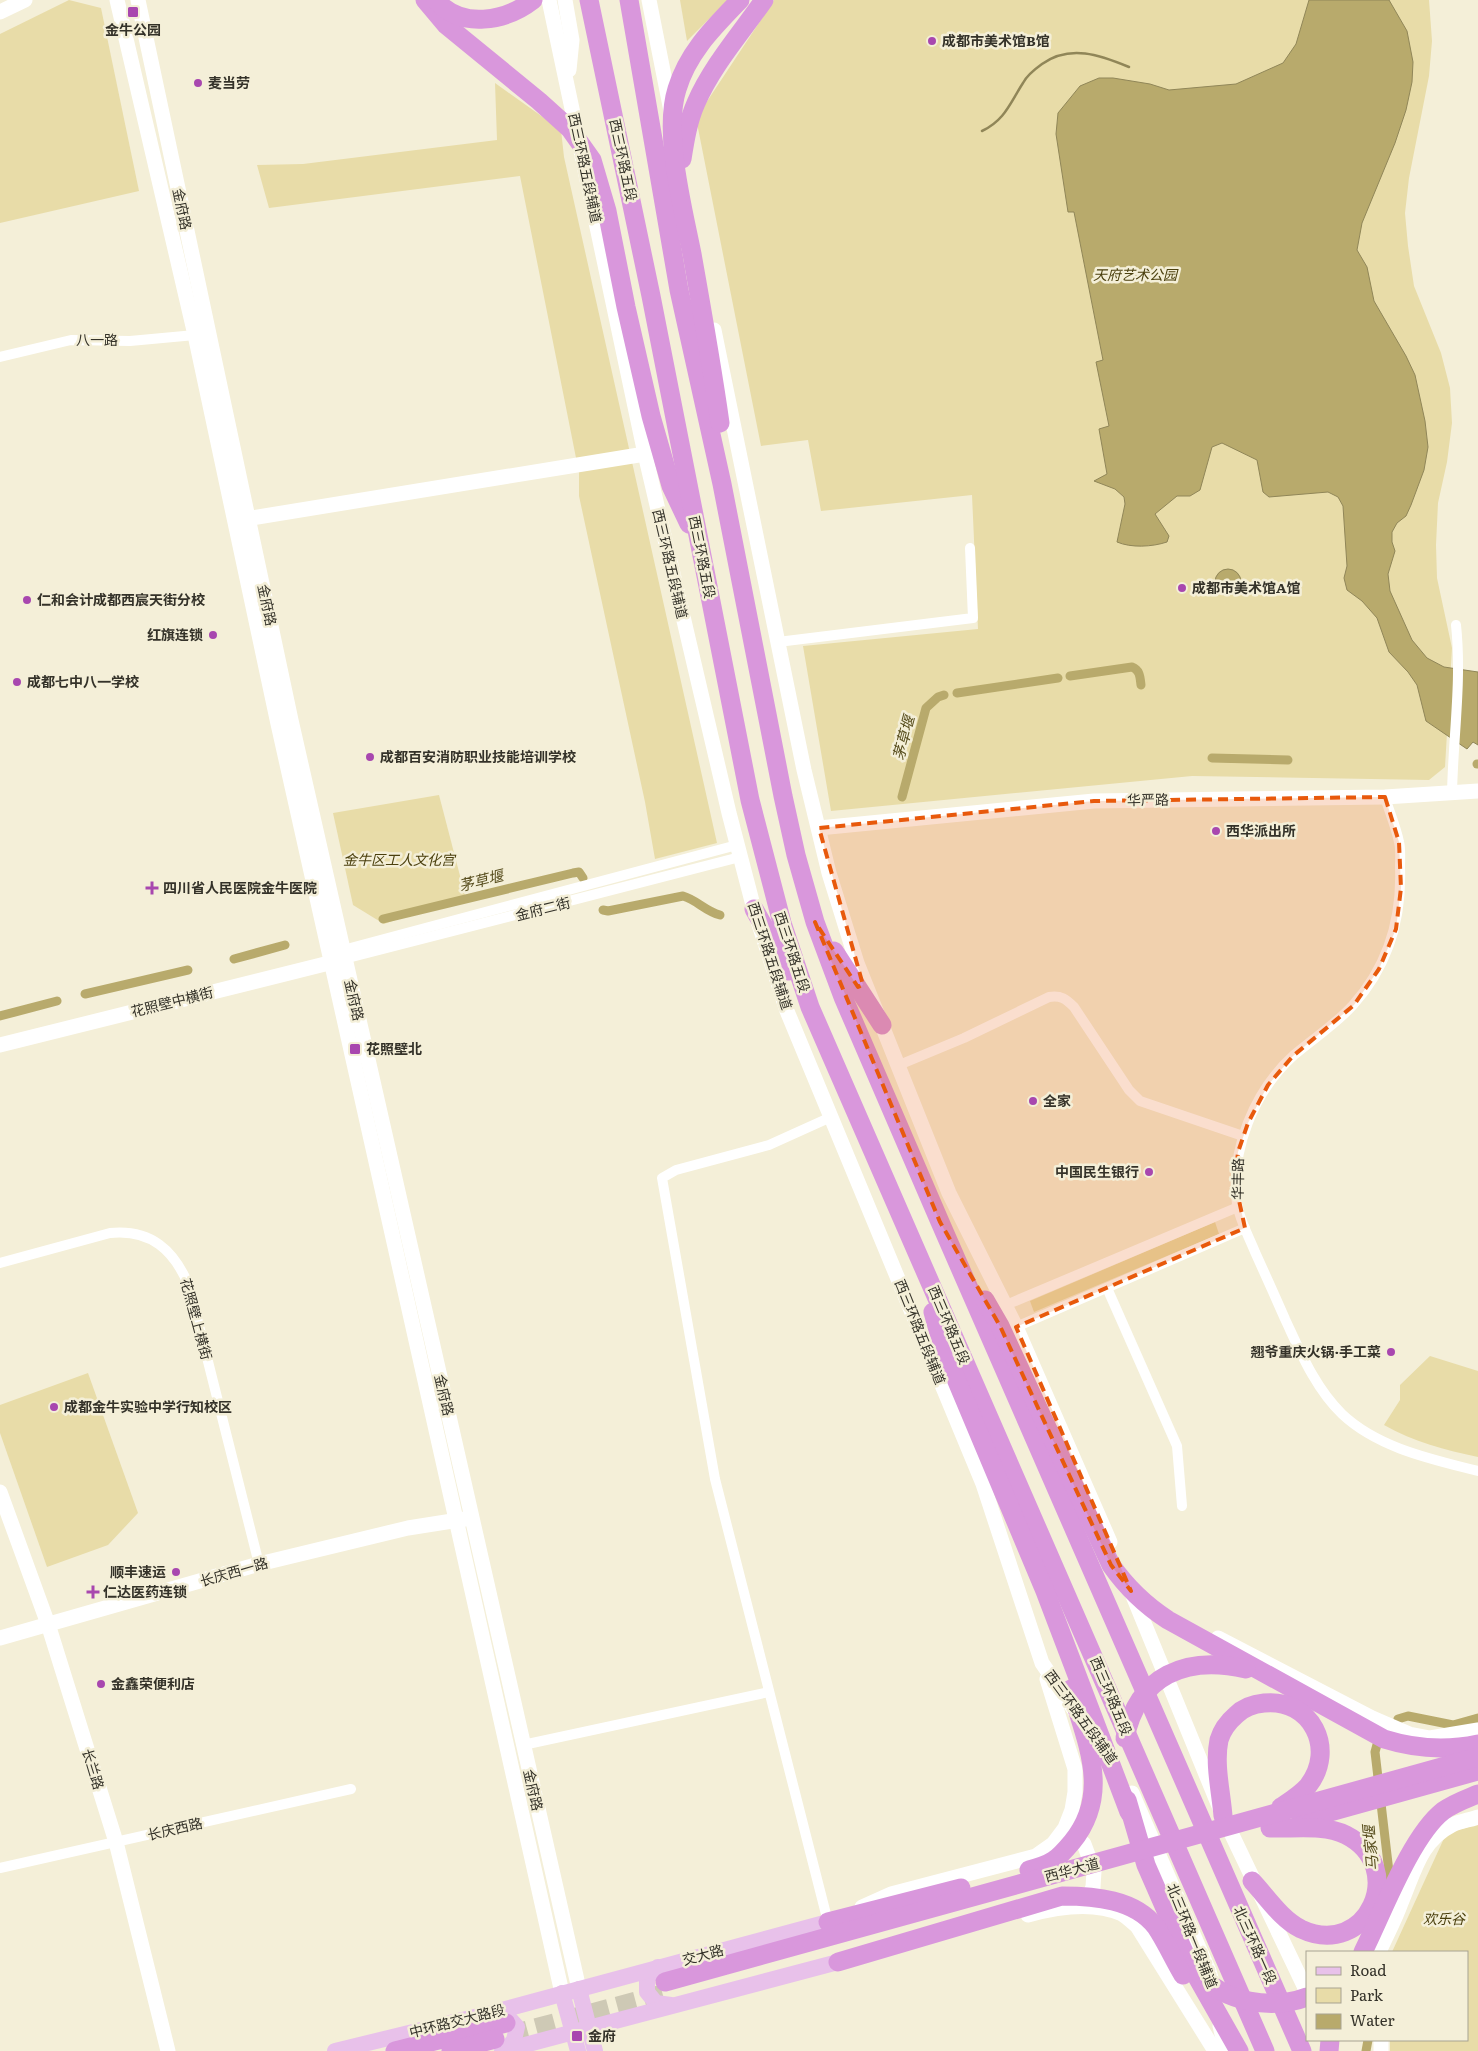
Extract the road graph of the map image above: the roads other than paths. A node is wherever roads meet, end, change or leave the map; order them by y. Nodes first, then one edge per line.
1 (25, 0) edge
2 (118, 0) edge
3 (138, 0) edge
4 (412, 0) edge
5 (425, 0) edge
6 (436, 0) edge
7 (533, 0) edge
8 (548, 0) edge
9 (565, 0) edge
10 (589, 0) edge
11 (629, 0) edge
12 (740, 0) edge
13 (764, 0) edge
14 (648, 3) edge
15 (0, 12) edge
16 (446, 25) junction
17 (568, 88) junction
18 (681, 195) junction
19 (196, 335) junction
20 (0, 357) edge
21 (645, 454) junction
22 (722, 484) junction
23 (241, 519) junction
24 (700, 548) junction
25 (970, 548) dead end
26 (1456, 625) dead end
27 (778, 642) junction
28 (1478, 791) edge
29 (1452, 794) junction
30 (1385, 797) junction
31 (819, 828) junction
32 (739, 851) junction
33 (754, 909) junction
34 (815, 922) junction
35 (337, 956) junction
36 (810, 1007) junction
37 (882, 1025) junction
38 (0, 1037) edge
39 (0, 1045) edge
40 (899, 1064) junction
41 (831, 1117) junction
42 (1244, 1136) junction
43 (1238, 1207) junction
44 (940, 1222) junction
45 (1245, 1228) junction
46 (909, 1232) junction
47 (0, 1263) edge
48 (1107, 1288) junction
49 (1006, 1304) junction
50 (1008, 1326) junction
51 (1478, 1471) edge
52 (0, 1492) edge
53 (1182, 1506) dead end
54 (472, 1517) junction
55 (456, 1520) junction
56 (259, 1564) junction
57 (1122, 1569) junction
58 (1045, 1591) junction
59 (48, 1624) junction
60 (0, 1638) edge
61 (1042, 1663) junction
62 (1266, 1673) junction
63 (769, 1692) junction
64 (1478, 1730) edge
65 (1478, 1744) edge
66 (523, 1745) junction
67 (1478, 1757) edge
68 (1478, 1771) edge
69 (351, 1789) dead end
70 (1478, 1794) edge
71 (1129, 1812) junction
72 (1223, 1816) junction
73 (1478, 1817) edge
74 (1268, 1822) junction
75 (1064, 1828) junction
76 (116, 1842) junction
77 (1157, 1853) joint
78 (1050, 1865) junction
79 (0, 1868) edge
80 (1252, 1880) junction
81 (945, 1892) junction
82 (1016, 1892) junction
83 (1062, 1896) junction
84 (987, 1900) junction
85 (1084, 1907) junction
86 (1376, 1924) junction
87 (956, 1928) junction
88 (833, 1942) junction
89 (1360, 1951) edge
90 (1363, 1951) edge
91 (1379, 1951) edge
92 (1188, 1961) junction
93 (666, 1987) junction
94 (578, 1989) junction
95 (1306, 1990) edge
96 (562, 1993) junction
97 (1306, 1997) edge
98 (581, 2029) junction
99 (503, 2034) edge
100 (168, 2051) edge
101 (335, 2051) edge
102 (395, 2051) edge
103 (451, 2051) edge
104 (578, 2051) edge
105 (595, 2051) edge
106 (1215, 2051) edge
107 (1225, 2051) edge
108 (1239, 2051) edge
109 (1265, 2051) edge
110 (1302, 2051) edge

1 - 15 street
2 - 19 street, 金府路
3 - 23 street, 金府路
4 - 16 highway
5 - 16 highway
6 - 7 highway
8 - 17 street, 西三环路五段辅道
9 - 17 street
10 - 24 highway, 西三环路五段
11 - 22 highway
12 - 18 highway
13 - 18 highway
14 - 27 street
16 - 24 highway
17 - 21 street, 西三环路五段辅道
18 - 22 highway
19 - 20 street, 八一路
19 - 23 street, 金府路
21 - 23 street
21 - 32 street, 西三环路五段辅道
22 - 34 highway
23 - 35 street, 金府路
24 - 36 highway, 西三环路五段
25 - 27 street
26 - 29 street
27 - 31 street
28 - 29 street, 华严路
29 - 30 street, 华严路
30 - 31 street, 华严路
30 - 42 street, 华丰路
31 - 37 street
32 - 33 street, 西三环路五段辅道
32 - 35 street, 金府二街
33 - 36 highway
33 - 41 street, 西三环路五段辅道
34 - 37 highway
34 - 44 highway
35 - 38 street, 花照壁中横街
35 - 39 street, 花照壁中横街
35 - 54 street, 金府路
35 - 55 street, 金府路
36 - 46 highway, 西三环路五段
37 - 40 street
40 - 42 street
40 - 49 street
41 - 61 street, 西三环路五段辅道
41 - 63 street
42 - 43 street, 华丰路
43 - 45 street, 华丰路
43 - 49 street
44 - 50 highway
44 - 110 highway, 北三环路一段
45 - 48 street
45 - 51 street, 华丰路
46 - 58 highway
46 - 109 highway, 西三环路五段
47 - 56 street, 花照壁上横街
48 - 50 street
48 - 53 street
49 - 50 street
50 - 57 street
50 - 62 highway
52 - 59 street, 长兰路
54 - 55 street, 长庆西一路
54 - 66 street, 金府路
55 - 56 street, 长庆西一路
55 - 96 street, 金府路
56 - 59 street, 长庆西一路
57 - 64 street
57 - 72 street
58 - 71 highway
58 - 78 highway
59 - 60 street, 长庆西一路
59 - 76 street, 长兰路
61 - 75 street
61 - 77 street, 西三环路五段辅道
62 - 65 highway
62 - 71 highway
63 - 66 street
63 - 88 street
66 - 94 street, 金府路
67 - 74 highway, 西华大道
68 - 74 highway, 西华大道
69 - 76 street, 长庆西路
70 - 86 highway
71 - 92 highway
72 - 74 highway
72 - 80 street
73 - 91 street
74 - 80 highway
74 - 82 highway, 西华大道
75 - 85 street
75 - 88 street
76 - 79 street, 长庆西路
76 - 100 street, 长兰路
77 - 107 street, 北三环路一段辅道
78 - 81 highway
78 - 82 highway
80 - 95 street
81 - 84 highway
81 - 88 highway
82 - 83 highway
82 - 84 highway, 西华大道
83 - 87 highway
83 - 107 highway
84 - 87 highway
84 - 88 highway, 西华大道
85 - 88 street
85 - 106 street
86 - 89 highway
86 - 90 highway
87 - 88 highway
88 - 93 highway, 西华大道
88 - 93 main road
92 - 97 highway
92 - 108 highway
93 - 94 main road
93 - 98 main road
94 - 96 main road, 中环路交大路段
94 - 98 main road, 金府路
96 - 98 main road
96 - 99 main road, 中环路交大路段
98 - 99 main road, 中环路交大路段
98 - 104 main road
98 - 105 main road
99 - 101 main road, 中环路交大路段
99 - 102 highway
99 - 103 highway

